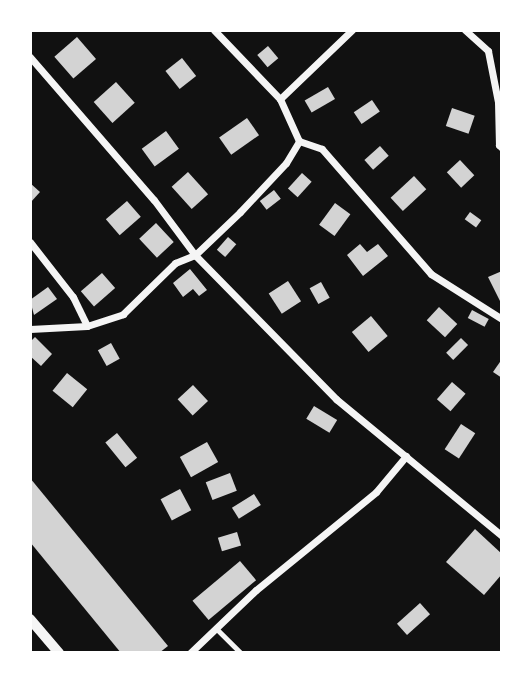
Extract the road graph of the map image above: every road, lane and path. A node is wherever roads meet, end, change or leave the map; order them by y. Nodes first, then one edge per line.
1 (214, 30) edge
2 (352, 30) edge
3 (465, 30) edge
4 (30, 57) edge
5 (280, 99) junction
6 (500, 101) edge
7 (299, 141) junction
8 (502, 148) edge
9 (30, 242) edge
10 (194, 255) junction
11 (502, 319) edge
12 (87, 326) junction
13 (30, 329) edge
14 (406, 456) junction
15 (502, 536) edge
16 (30, 619) edge
17 (217, 629) junction
18 (59, 653) edge
19 (190, 653) edge
20 (241, 653) edge

1 - 5 street
2 - 5 street
3 - 6 street
4 - 10 street
5 - 7 street
6 - 8 street
7 - 10 street
7 - 11 street
9 - 12 street
10 - 12 street
10 - 14 street
12 - 13 street
14 - 15 street
14 - 17 street
16 - 18 street
17 - 19 street
17 - 20 lane

